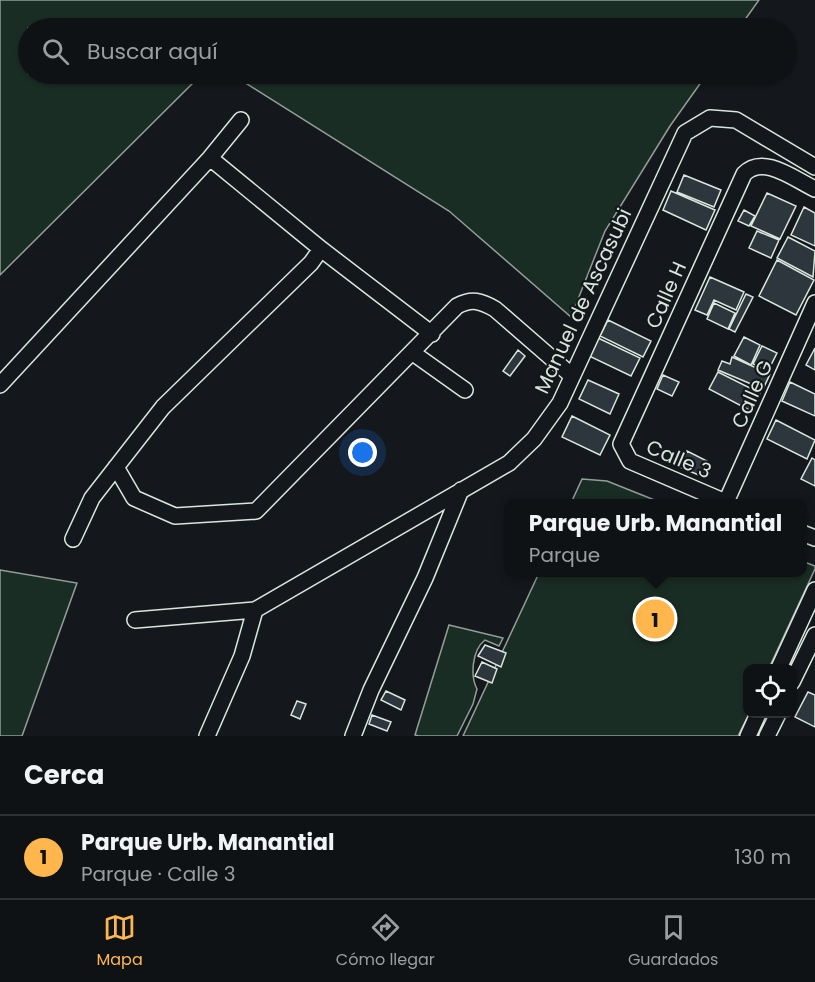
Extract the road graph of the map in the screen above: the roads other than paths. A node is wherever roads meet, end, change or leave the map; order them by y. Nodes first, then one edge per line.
1 (241, 120) dead end
2 (210, 158) junction
3 (815, 167) edge
4 (815, 189) edge
5 (321, 249) junction
6 (815, 303) edge
7 (432, 334) junction
8 (413, 353) junction
9 (571, 375) junction
10 (0, 385) edge
11 (465, 390) dead end
12 (621, 444) joint
13 (116, 467) junction
14 (461, 490) junction
15 (719, 499) edge
16 (730, 499) edge
17 (73, 539) dead end
18 (815, 590) edge
19 (255, 610) junction
20 (135, 620) dead end
21 (815, 635) edge
22 (781, 664) edge
23 (797, 672) edge
24 (756, 718) edge
25 (776, 718) edge
26 (207, 736) edge
27 (353, 736) edge
28 (748, 736) edge
29 (767, 736) edge

1 - 2 street
2 - 5 street
2 - 10 street
3 - 9 street, Manuel de Ascasubi
4 - 12 street, Calle H
5 - 7 street
5 - 13 street
6 - 16 street, Calle G
7 - 8 street
7 - 9 street
8 - 11 street
8 - 13 street
9 - 14 street, Manuel de Ascasubi
12 - 15 street, Calle 3
13 - 17 street
14 - 19 street, Manuel de Ascasubi
14 - 27 street
18 - 22 street
19 - 20 street, Manuel de Ascasubi
19 - 26 street
21 - 23 street
24 - 28 street
25 - 29 street

